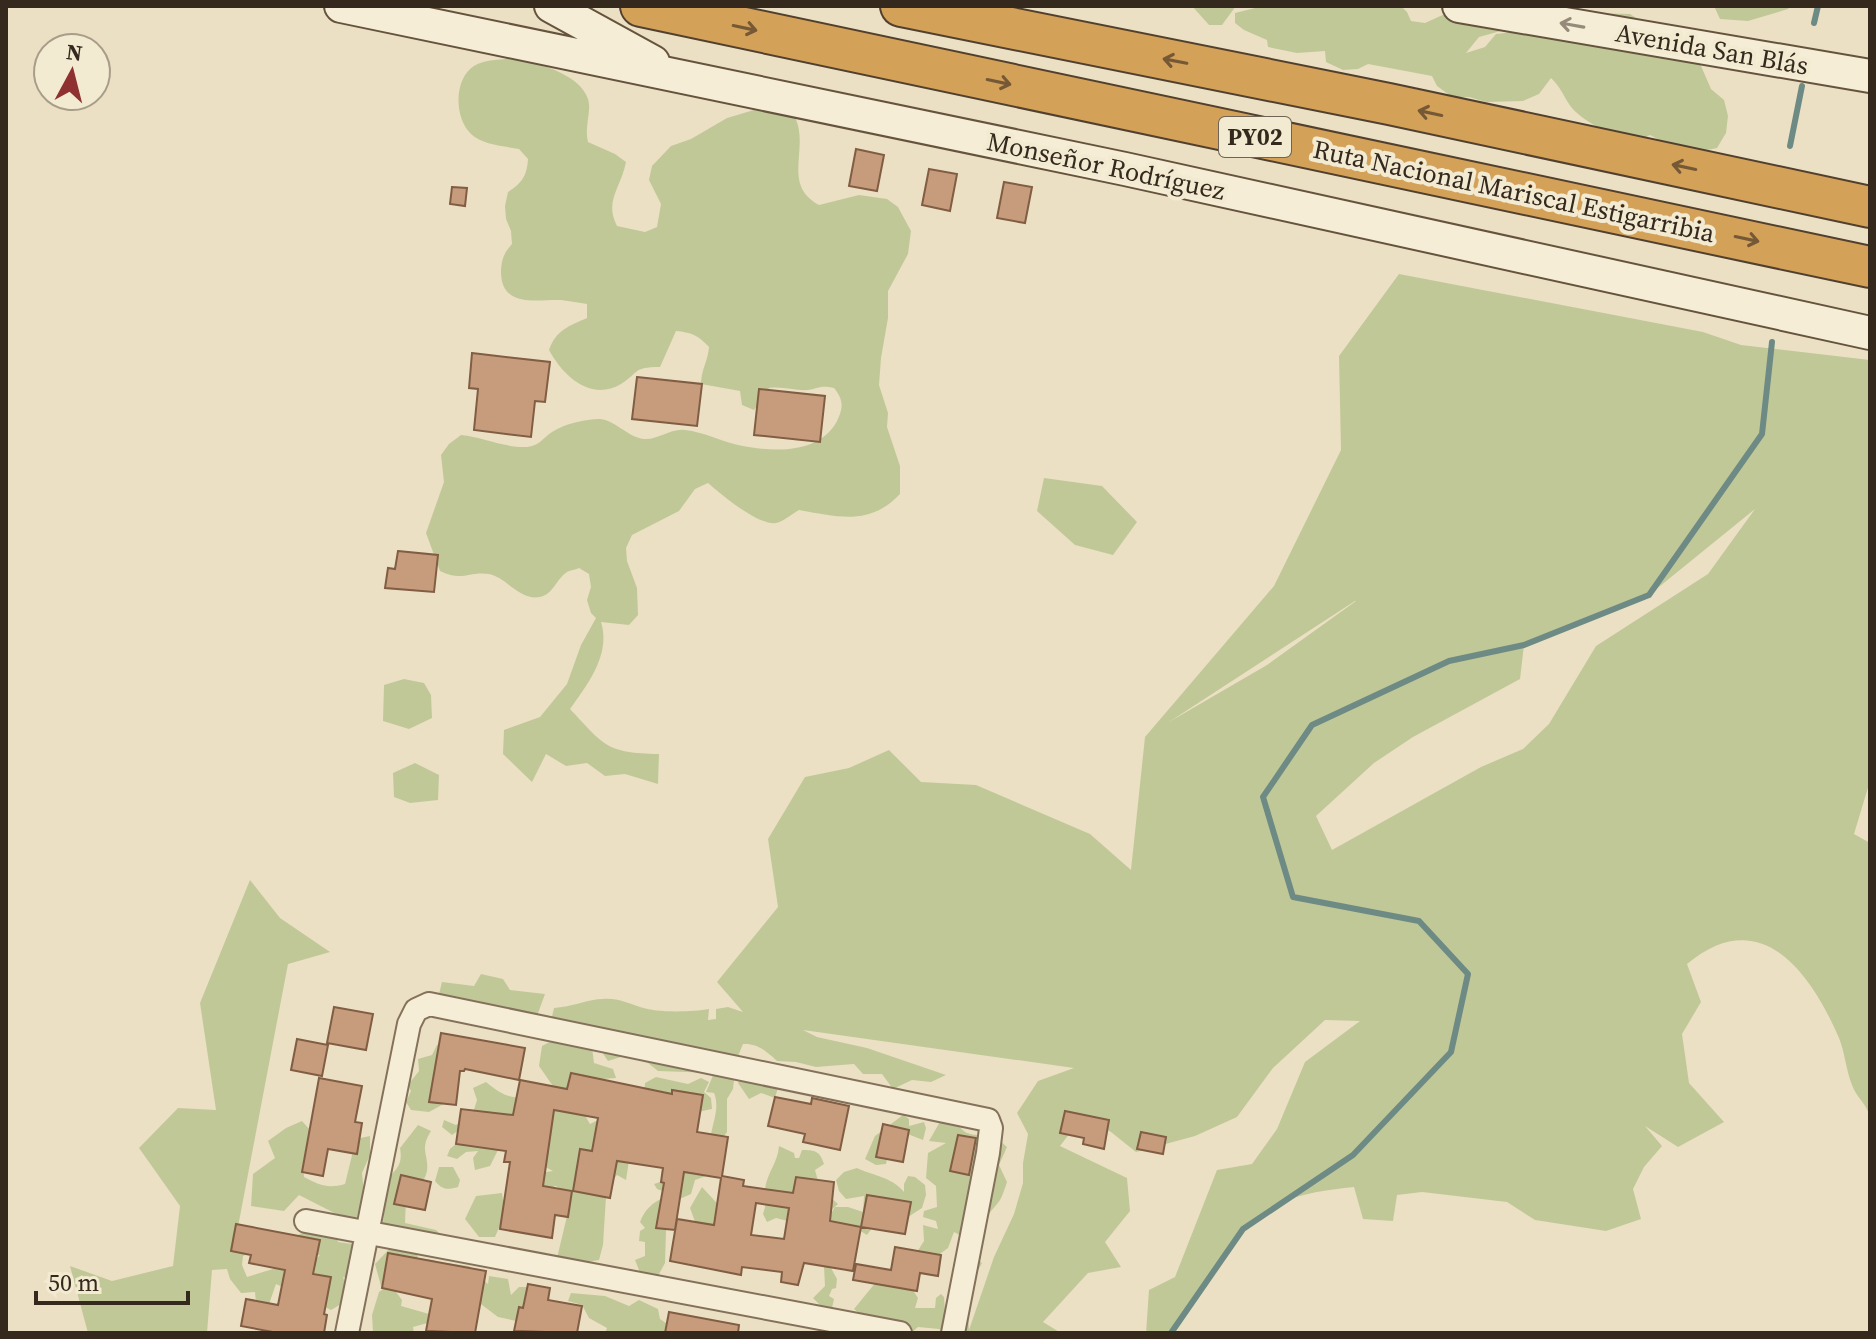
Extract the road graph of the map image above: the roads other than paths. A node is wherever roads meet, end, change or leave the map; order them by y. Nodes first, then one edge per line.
1 (341, 6) edge
2 (551, 6) edge
3 (641, 6) edge
4 (901, 6) edge
5 (1459, 6) edge
6 (1870, 76) edge
7 (681, 78) junction
8 (1870, 207) edge
9 (1870, 267) edge
10 (1870, 333) edge
11 (306, 1221) dead end
12 (366, 1232) junction
13 (347, 1333) edge
14 (900, 1333) edge
15 (953, 1333) edge

1 - 7 street, Monseñor Rodríguez
2 - 7 street
3 -> 9 highway, Ruta Nacional Mariscal Estigarribia / PY02
8 -> 4 highway, PY02
6 -> 5 street, Avenida San Blás
7 - 10 street, Monseñor Rodríguez
11 - 12 street
12 - 13 street
12 - 14 street
12 - 15 street

